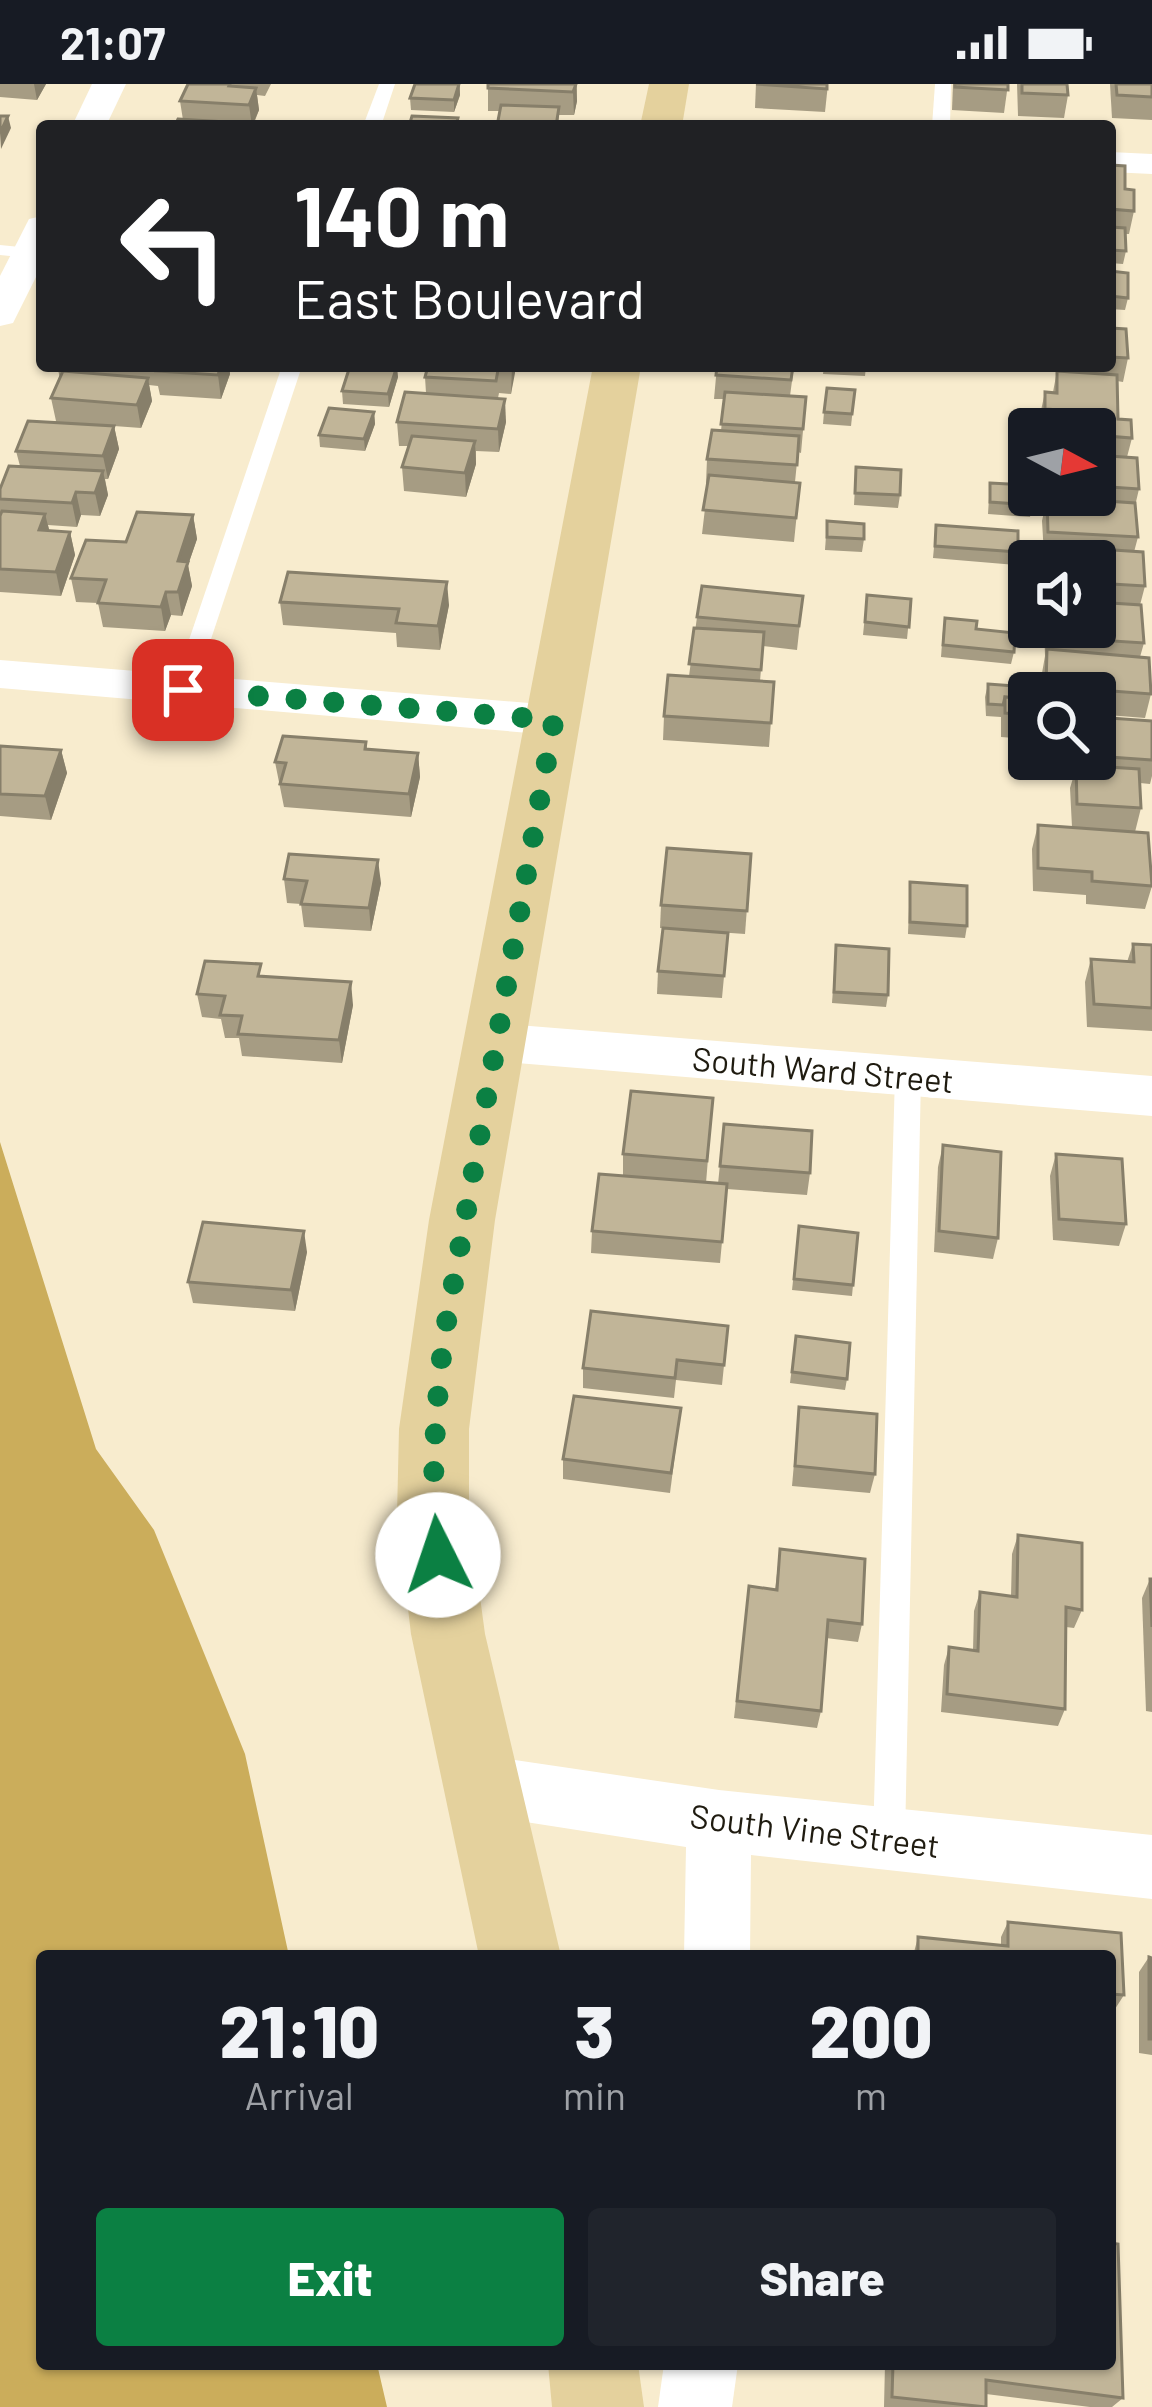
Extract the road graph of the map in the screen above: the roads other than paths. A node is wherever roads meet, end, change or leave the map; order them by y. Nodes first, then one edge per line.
1 (109, 84) edge
2 (387, 84) edge
3 (669, 84) edge
4 (943, 84) edge
5 (92, 120) edge
6 (374, 120) edge
7 (662, 120) edge
8 (941, 120) edge
9 (1116, 162) edge
10 (1152, 164) edge
11 (24, 243) edge
12 (0, 315) edge
13 (290, 372) edge
14 (616, 372) edge
15 (0, 674) edge
16 (183, 690) junction
17 (554, 720) junction
18 (493, 1042) junction
19 (908, 1076) junction
20 (1152, 1096) edge
21 (480, 1785) junction
22 (719, 1820) junction
23 (889, 1839) junction
24 (1152, 1867) edge
25 (519, 1950) edge
26 (717, 1950) edge
27 (594, 2370) edge
28 (700, 2370) edge
29 (598, 2407) edge
30 (695, 2407) edge

1 - 5 street
2 - 6 lane
3 - 7 main road
4 - 8 lane
9 - 10 street
11 - 12 street
13 - 16 lane
14 - 17 main road
15 - 16 street
16 - 17 street
17 - 18 main road
18 - 19 street, South Ward Street
18 - 21 main road
19 - 20 street, South Ward Street
19 - 23 lane
21 - 22 street, South Vine Street
21 - 25 main road
22 - 23 street, South Vine Street
22 - 26 street
23 - 24 street, South Vine Street
27 - 29 main road
28 - 30 street

